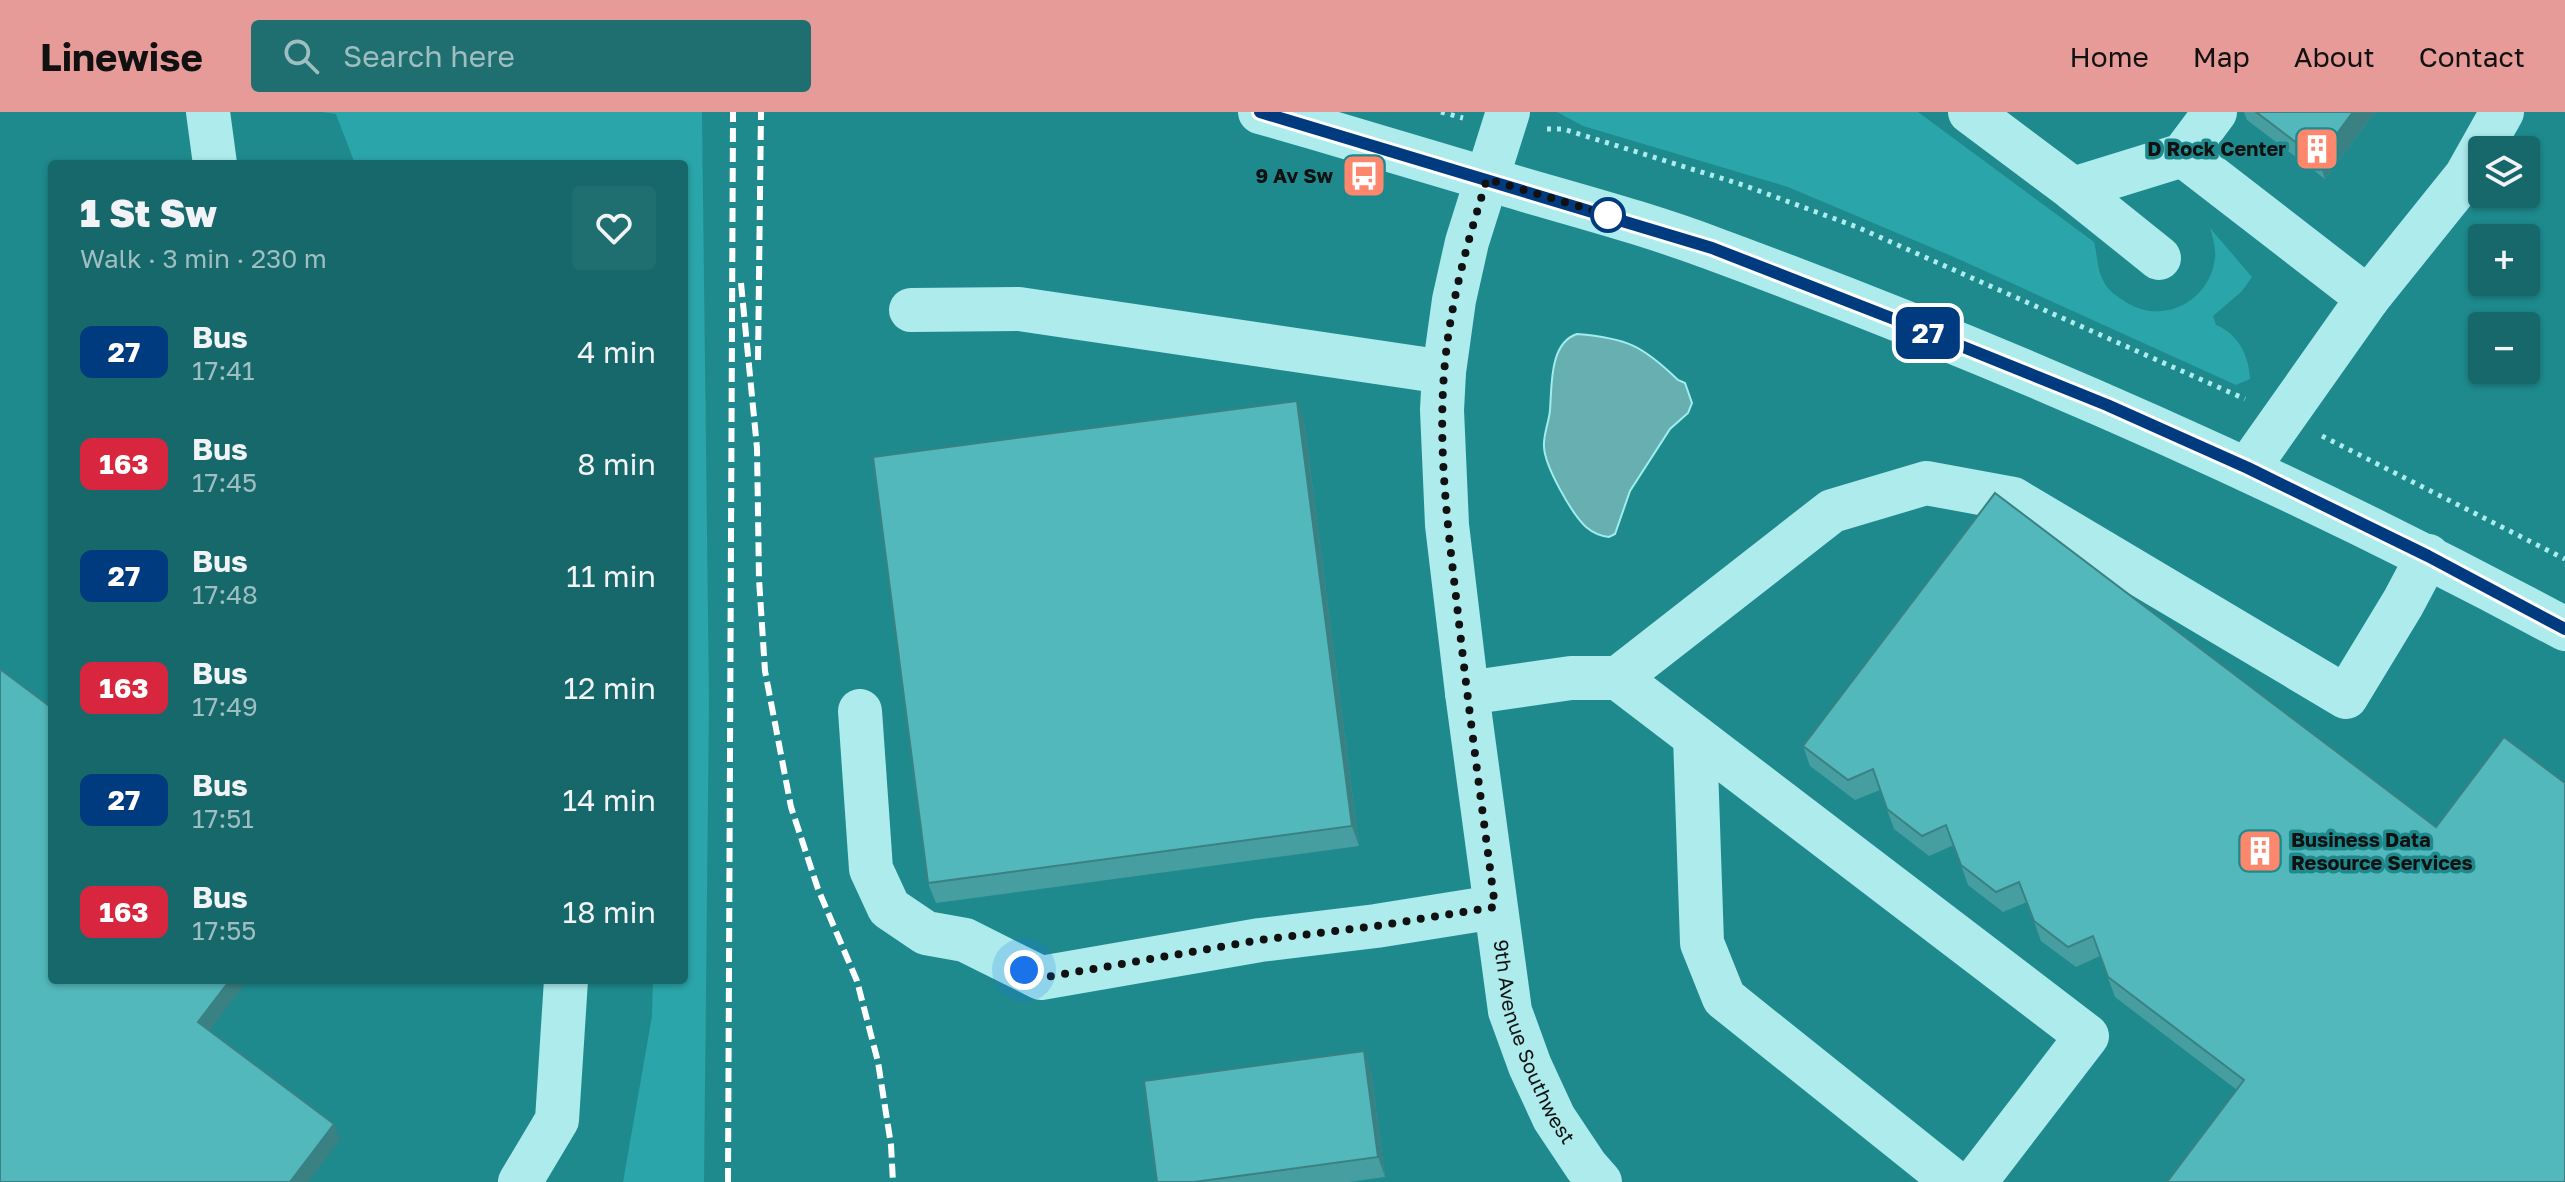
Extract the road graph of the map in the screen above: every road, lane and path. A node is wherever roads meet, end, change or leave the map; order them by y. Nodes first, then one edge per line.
1 (208, 112) edge
2 (1260, 112) edge
3 (1441, 112) edge
4 (1970, 112) edge
5 (2215, 112) edge
6 (2502, 112) edge
7 (1506, 121) edge
8 (2183, 155) junction
9 (214, 160) edge
10 (1487, 179) junction
11 (2073, 189) junction
12 (2159, 258) dead end
13 (2368, 298) junction
14 (911, 310) dead end
15 (1444, 372) junction
16 (2285, 417) junction
17 (2248, 468) junction
18 (2428, 556) junction
19 (2565, 559) edge
20 (2565, 629) edge
21 (1618, 678) junction
22 (1467, 693) junction
23 (860, 711) dead end
24 (1695, 737) junction
25 (1495, 907) junction
26 (566, 984) edge
27 (520, 1182) edge
28 (1600, 1182) edge
29 (1954, 1182) edge
30 (1975, 1182) edge

1 - 9 street
2 - 10 street
3 - 7 path
4 - 11 street
5 - 8 street
6 - 13 street
7 - 10 street, 9th Avenue Southwest
7 - 16 path
8 - 11 street
8 - 13 street
10 - 15 street, 9th Avenue Southwest
10 - 17 street
11 - 12 street
13 - 16 street
14 - 15 street
15 - 22 street, 9th Avenue Southwest
16 - 17 street
16 - 19 path
17 - 18 street
18 - 20 street
18 - 21 street
21 - 22 street
21 - 24 street
22 - 25 street, 9th Avenue Southwest
23 - 25 street
24 - 29 street
24 - 30 street
25 - 28 street, 9th Avenue Southwest
26 - 27 street

